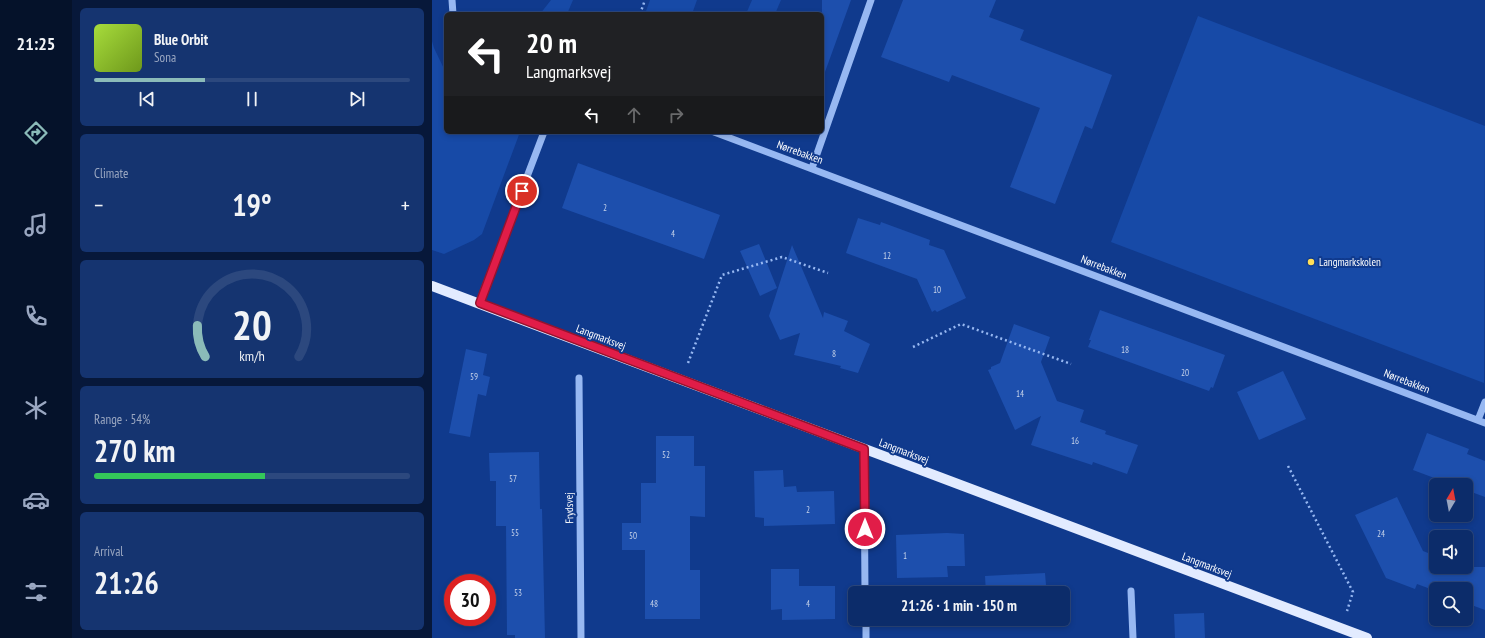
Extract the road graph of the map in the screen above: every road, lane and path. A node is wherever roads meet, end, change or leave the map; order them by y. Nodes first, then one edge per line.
1 (452, 0) edge
2 (645, 0) edge
3 (871, 0) edge
4 (453, 12) edge
5 (641, 12) edge
6 (543, 134) edge
7 (719, 134) edge
8 (824, 134) edge
9 (824, 134) edge
10 (812, 168) junction
11 (828, 273) dead end
12 (432, 286) edge
13 (480, 303) junction
14 (913, 348) dead end
15 (1071, 364) dead end
16 (579, 378) dead end
17 (681, 380) junction
18 (1485, 402) edge
19 (1482, 421) edge
20 (864, 449) junction
21 (1288, 466) dead end
22 (866, 586) edge
23 (1131, 591) dead end
24 (866, 626) edge
25 (1341, 628) junction
26 (581, 638) edge
27 (866, 638) edge
28 (1133, 638) edge
29 (1367, 638) edge

1 - 4 street
2 - 5 path
3 - 9 street
6 - 13 street
7 - 10 street, Nørrebakken
8 - 10 street
10 - 19 street, Nørrebakken
11 - 17 path
12 - 13 main road, Langmarksvej
13 - 17 main road, Langmarksvej
14 - 15 path
16 - 26 street, Frydsvej
17 - 20 main road, Langmarksvej
18 - 19 street
20 - 22 street
20 - 25 main road, Langmarksvej
21 - 25 path
23 - 28 street
24 - 27 street
25 - 29 main road, Langmarksvej

